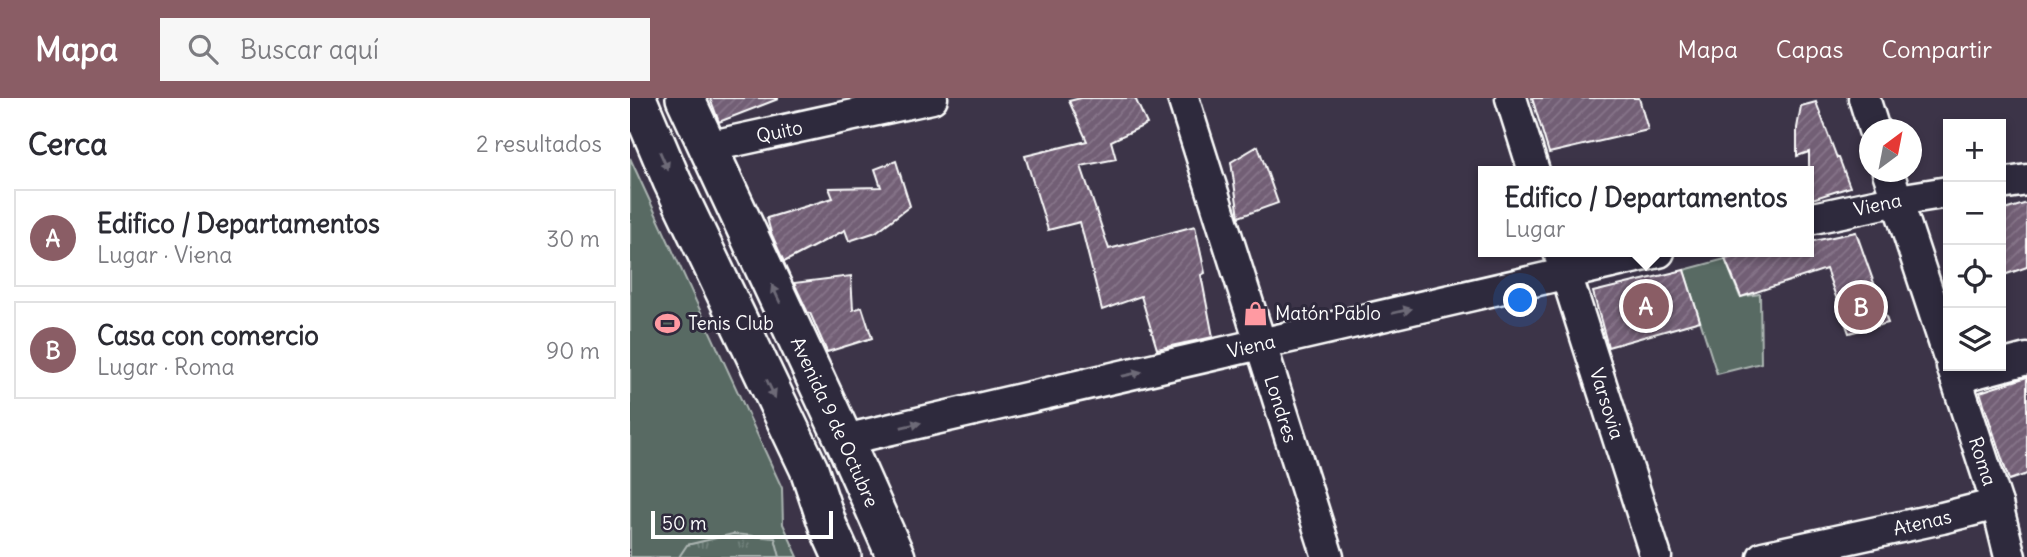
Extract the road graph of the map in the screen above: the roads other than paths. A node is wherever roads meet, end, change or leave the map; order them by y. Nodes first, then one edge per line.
1 (636, 98) edge
2 (685, 98) edge
3 (932, 98) edge
4 (1183, 98) edge
5 (1511, 98) edge
6 (1864, 98) edge
7 (1871, 119) edge
8 (707, 147) junction
9 (1532, 166) edge
10 (2027, 180) edge
11 (1892, 182) edge
12 (2006, 183) edge
13 (1943, 193) edge
14 (1898, 200) junction
15 (1814, 218) edge
16 (1611, 257) edge
17 (1563, 262) edge
18 (1943, 338) edge
19 (1262, 344) junction
20 (2027, 359) edge
21 (2006, 361) edge
22 (1954, 371) edge
23 (844, 440) junction
24 (1997, 504) junction
25 (842, 557) edge
26 (896, 557) edge
27 (1328, 557) edge
28 (1656, 557) edge
29 (1763, 557) edge
30 (2010, 557) edge

1 -> 25 main road
2 - 8 main road, Avenida 9 de Octubre
3 - 8 street, Quito
4 - 19 street, Londres
5 - 9 street
6 - 7 street
23 -> 8 main road, Avenida 9 de Octubre
10 - 12 street
11 - 14 street, Roma
13 - 14 street, Viena
14 - 15 street, Viena
14 - 18 street, Roma
16 - 17 street, Viena
19 -> 17 street, Viena
17 - 28 street, Varsovia
23 -> 19 street, Viena
19 - 27 street, Londres
20 - 21 street
22 - 24 street, Roma
23 - 26 main road, Avenida 9 de Octubre
24 - 29 street, Atenas
24 - 30 street, Roma

